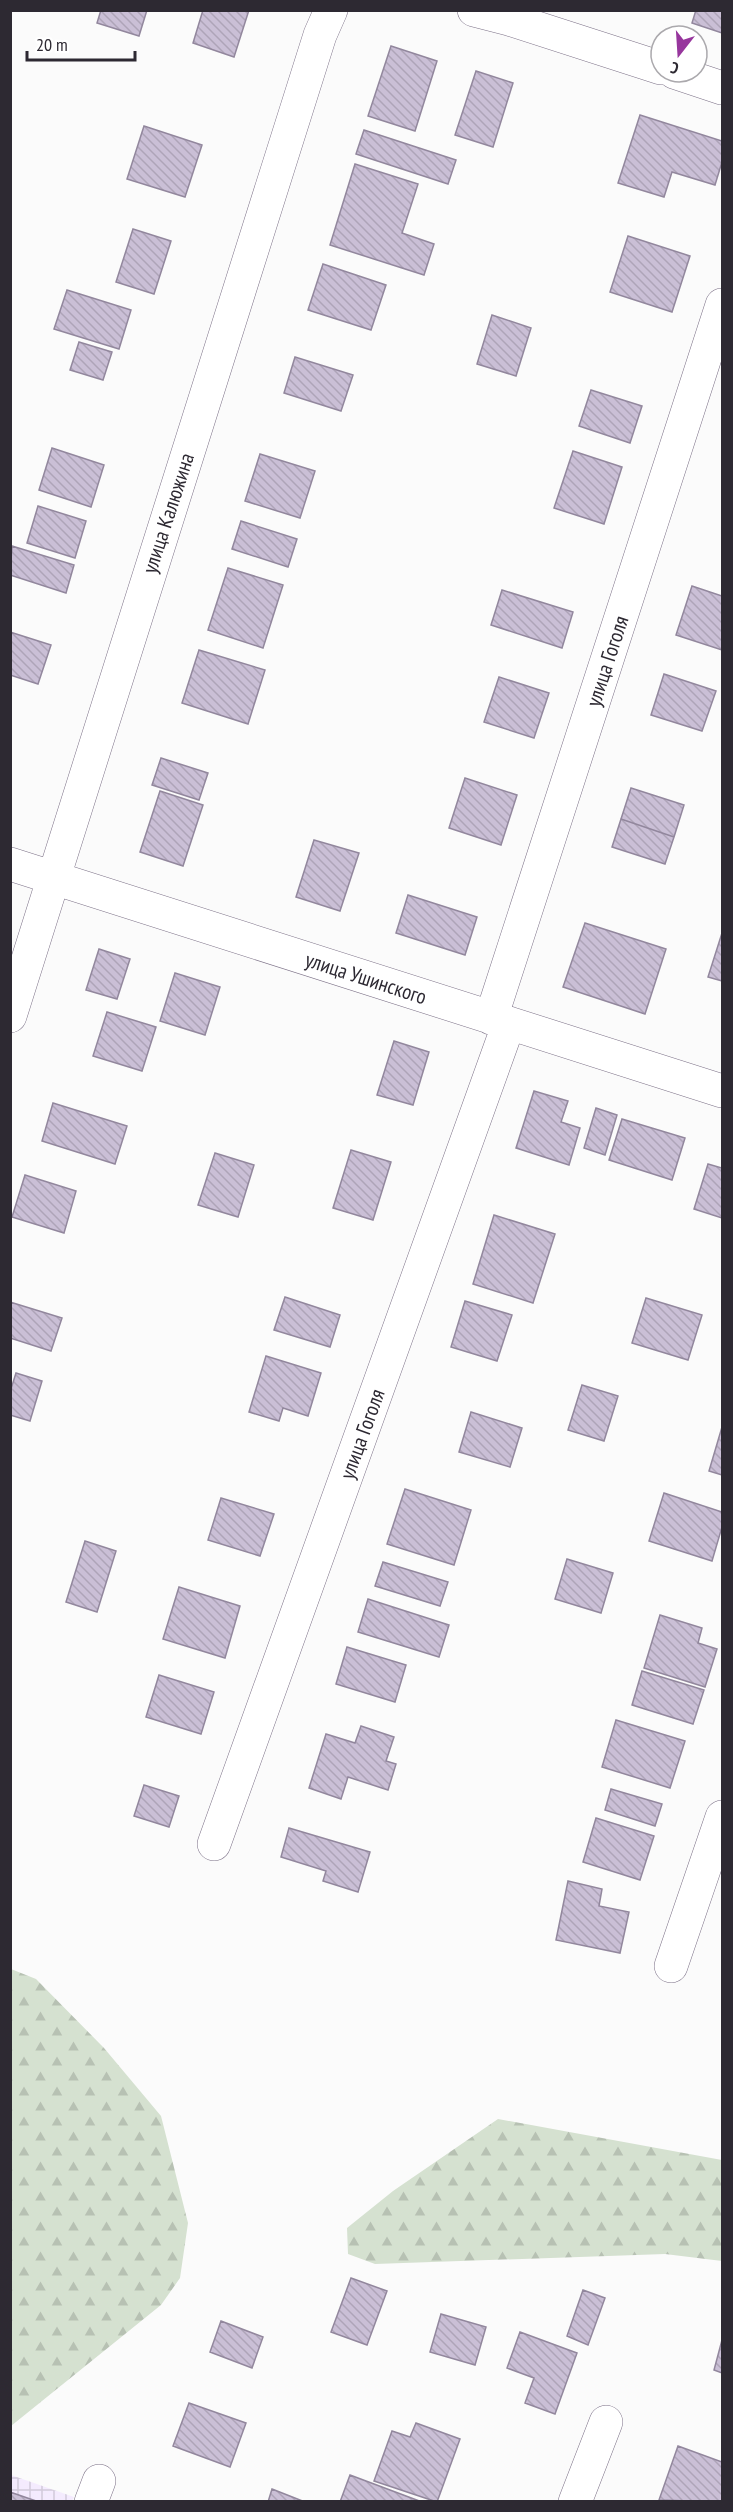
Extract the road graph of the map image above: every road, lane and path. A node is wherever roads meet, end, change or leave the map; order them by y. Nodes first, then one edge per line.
1 (331, 10) edge
2 (474, 10) edge
3 (649, 64) edge
4 (723, 305) edge
5 (10, 864) edge
6 (52, 878) junction
7 (10, 1016) edge
8 (500, 1020) junction
9 (723, 1091) edge
10 (723, 1817) edge
11 (214, 1844) dead end
12 (671, 1966) dead end
13 (606, 2422) dead end
14 (575, 2502) edge

1 - 6 street, улица Калюжина
2 - 3 street
4 - 8 street, улица Гоголя
5 - 6 street, улица Ушинского
6 - 7 street, улица Калюжина
6 - 8 street, улица Ушинского
8 - 9 street, улица Ушинского
8 - 11 street, улица Гоголя
10 - 12 street
13 - 14 street

